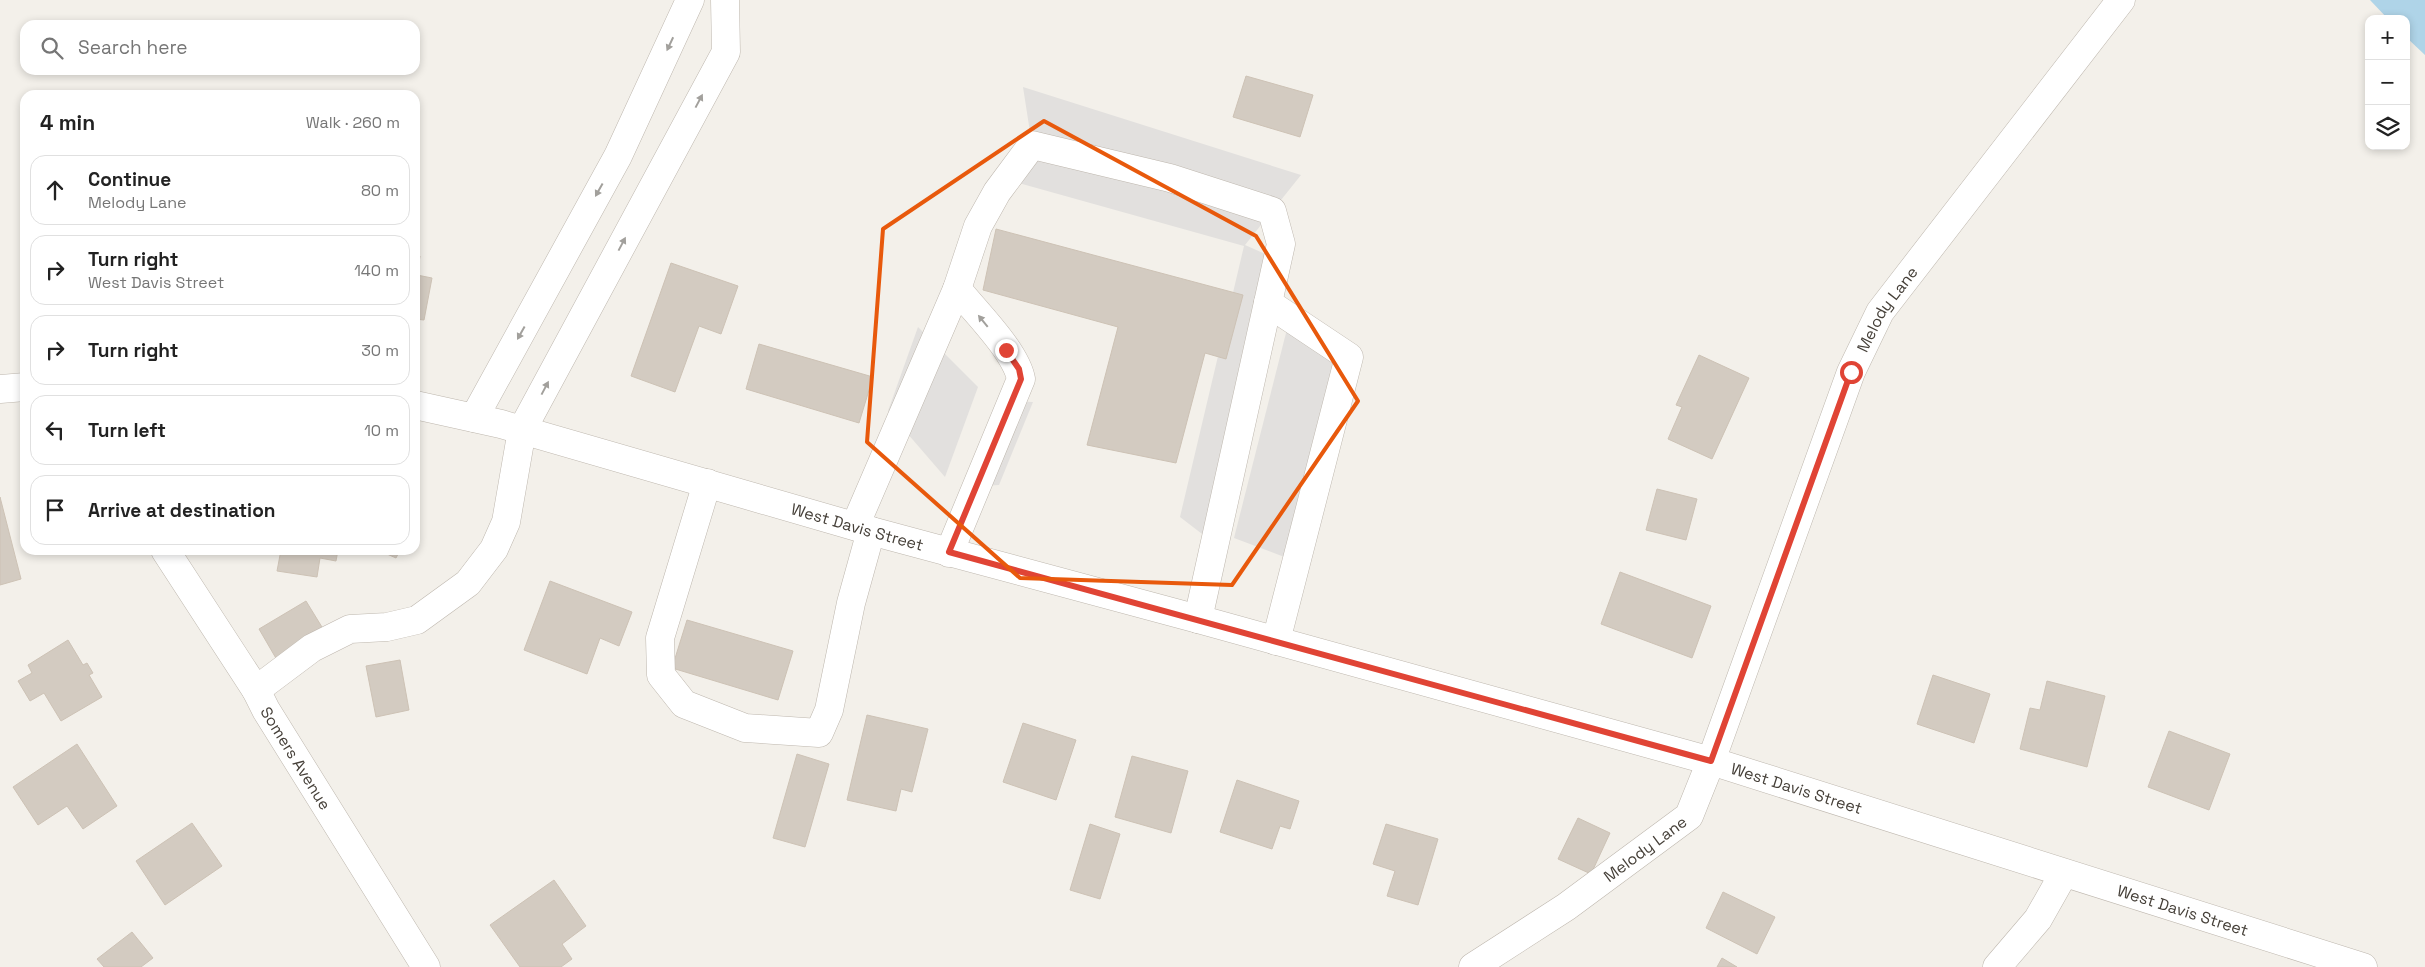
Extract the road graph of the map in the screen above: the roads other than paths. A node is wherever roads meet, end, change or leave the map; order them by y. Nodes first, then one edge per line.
1 (690, 0) edge
2 (725, 0) edge
3 (2121, 0) edge
4 (957, 290) junction
5 (1268, 303) junction
6 (20, 388) edge
7 (0, 390) edge
8 (420, 406) edge
9 (474, 418) junction
10 (522, 430) junction
11 (706, 483) junction
12 (863, 529) junction
13 (949, 552) junction
14 (168, 555) edge
15 (1198, 619) junction
16 (1276, 641) junction
17 (256, 690) junction
18 (1711, 761) junction
19 (2064, 873) junction
20 (426, 967) edge
21 (1473, 967) edge
22 (1997, 967) edge
23 (2363, 967) edge

1 -> 9 street
10 -> 2 street
3 - 18 street, Melody Lane
4 - 5 street
4 - 12 street
13 -> 4 street
5 - 15 street
5 - 16 street
6 - 7 street
8 - 9 street, West Davis Street
9 - 10 street, West Davis Street
10 - 11 street, West Davis Street
10 - 17 street
11 - 12 street, West Davis Street
11 - 12 street
12 - 13 street, West Davis Street
13 - 15 street, West Davis Street
14 - 17 street, Somers Avenue
15 - 16 street, West Davis Street
16 - 18 street, West Davis Street
17 - 20 street, Somers Avenue
18 - 19 street, West Davis Street
18 - 21 street, Melody Lane
19 - 22 street
19 - 23 street, West Davis Street

